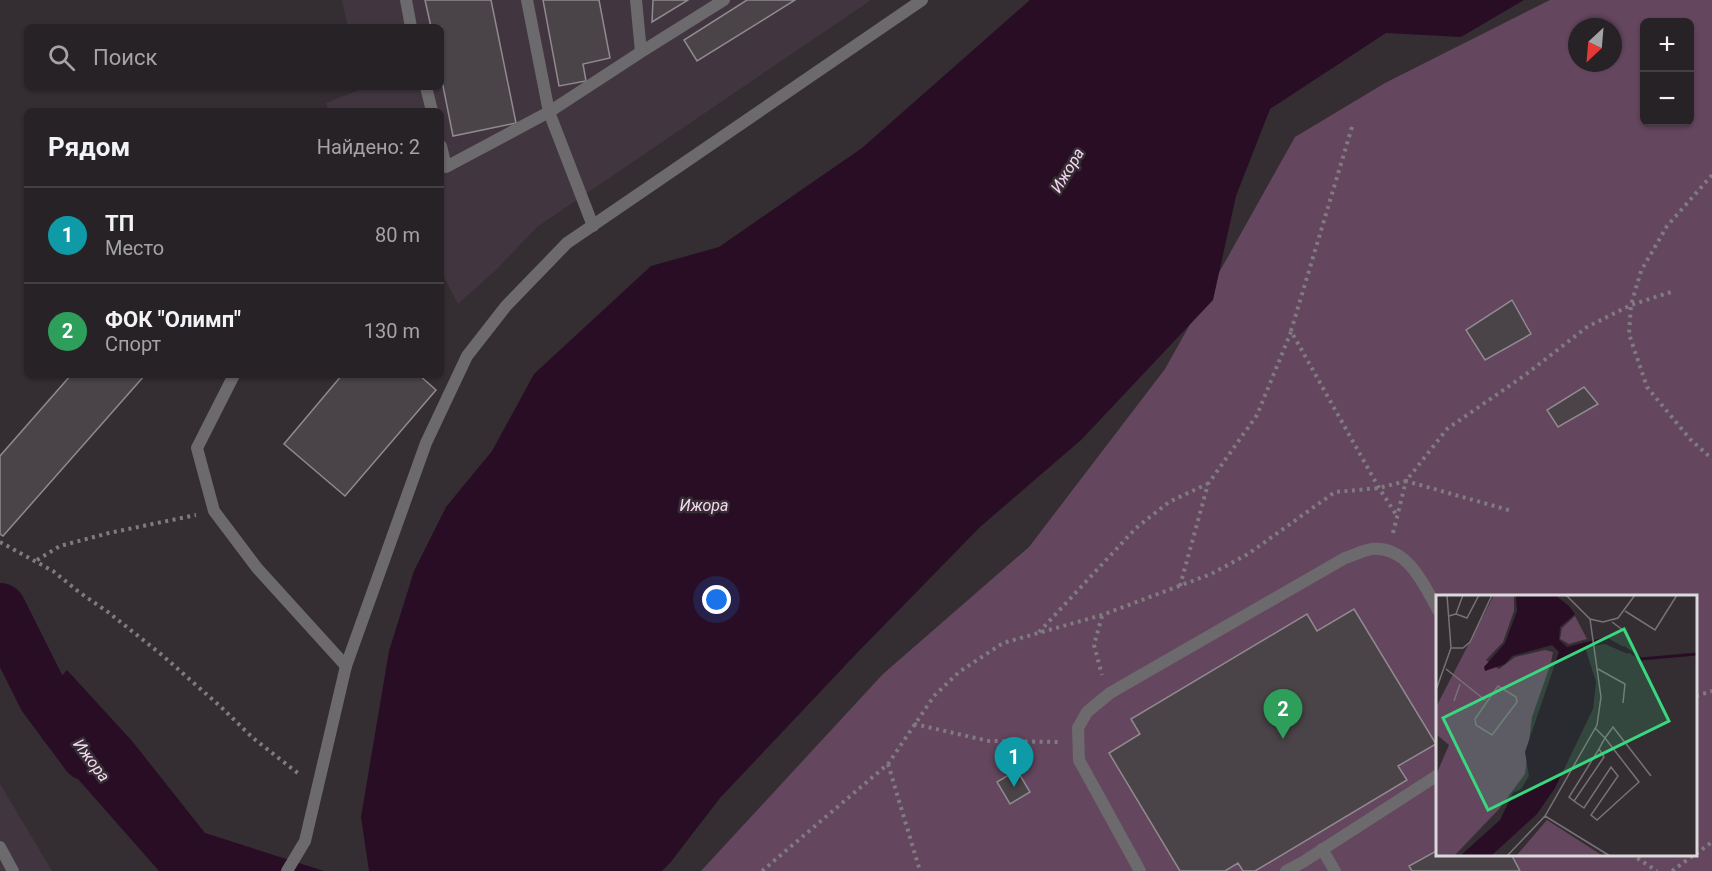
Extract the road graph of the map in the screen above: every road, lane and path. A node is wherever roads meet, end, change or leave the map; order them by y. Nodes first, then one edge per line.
1 (406, 0) edge
2 (527, 0) edge
3 (636, 0) edge
4 (724, 0) edge
5 (922, 0) edge
6 (410, 24) edge
7 (641, 52) junction
8 (427, 90) edge
9 (431, 108) edge
10 (549, 112) junction
11 (1352, 127) dead end
12 (444, 159) edge
13 (1712, 175) edge
14 (593, 225) junction
15 (1674, 291) dead end
16 (1632, 305) junction
17 (1291, 331) junction
18 (232, 378) edge
19 (1712, 459) edge
20 (1406, 481) junction
21 (1208, 484) junction
22 (1379, 488) junction
23 (214, 511) junction
24 (1512, 511) dead end
25 (1397, 516) junction
26 (0, 542) edge
27 (1387, 550) junction
28 (36, 561) junction
29 (1180, 587) junction
30 (1436, 608) edge
31 (1102, 615) junction
32 (1038, 633) junction
33 (346, 666) junction
34 (1712, 691) edge
35 (1110, 693) junction
36 (1697, 695) edge
37 (914, 724) junction
38 (1078, 742) junction
39 (888, 765) junction
40 (293, 768) dead end
41 (1436, 776) edge
42 (1712, 842) edge
43 (0, 848) edge
44 (1322, 849) junction
45 (1697, 853) edge
46 (1633, 856) edge
47 (1692, 856) edge
48 (13, 871) edge
49 (287, 871) edge
50 (762, 871) edge
51 (920, 871) edge
52 (1140, 871) edge
53 (1286, 871) edge
54 (1335, 871) edge
55 (1657, 871) edge
56 (1672, 871) edge

1 - 6 street
2 - 10 street
3 - 7 street
4 - 7 street
5 - 14 street
7 - 10 street
8 - 9 street
10 - 12 street
10 - 14 street
11 - 17 path
13 - 16 path
14 - 33 street
15 - 16 path
16 - 19 path
16 - 20 path
17 - 21 path
17 - 22 path
18 - 23 street
20 - 22 path
20 - 24 path
20 - 25 path
21 - 29 path
21 - 32 path
22 - 25 path
22 - 29 path
23 - 28 path
23 - 33 street
25 - 27 path
26 - 28 path
27 - 30 street
27 - 35 street
28 - 40 path
29 - 31 path
31 - 32 path
31 - 35 path
32 - 37 path
33 - 49 street
34 - 36 path
35 - 38 street
37 - 38 path
37 - 39 path
38 - 52 street
39 - 50 path
39 - 51 path
41 - 44 street
42 - 45 path
43 - 48 street
44 - 53 street
44 - 54 street
46 - 55 path
47 - 56 path

